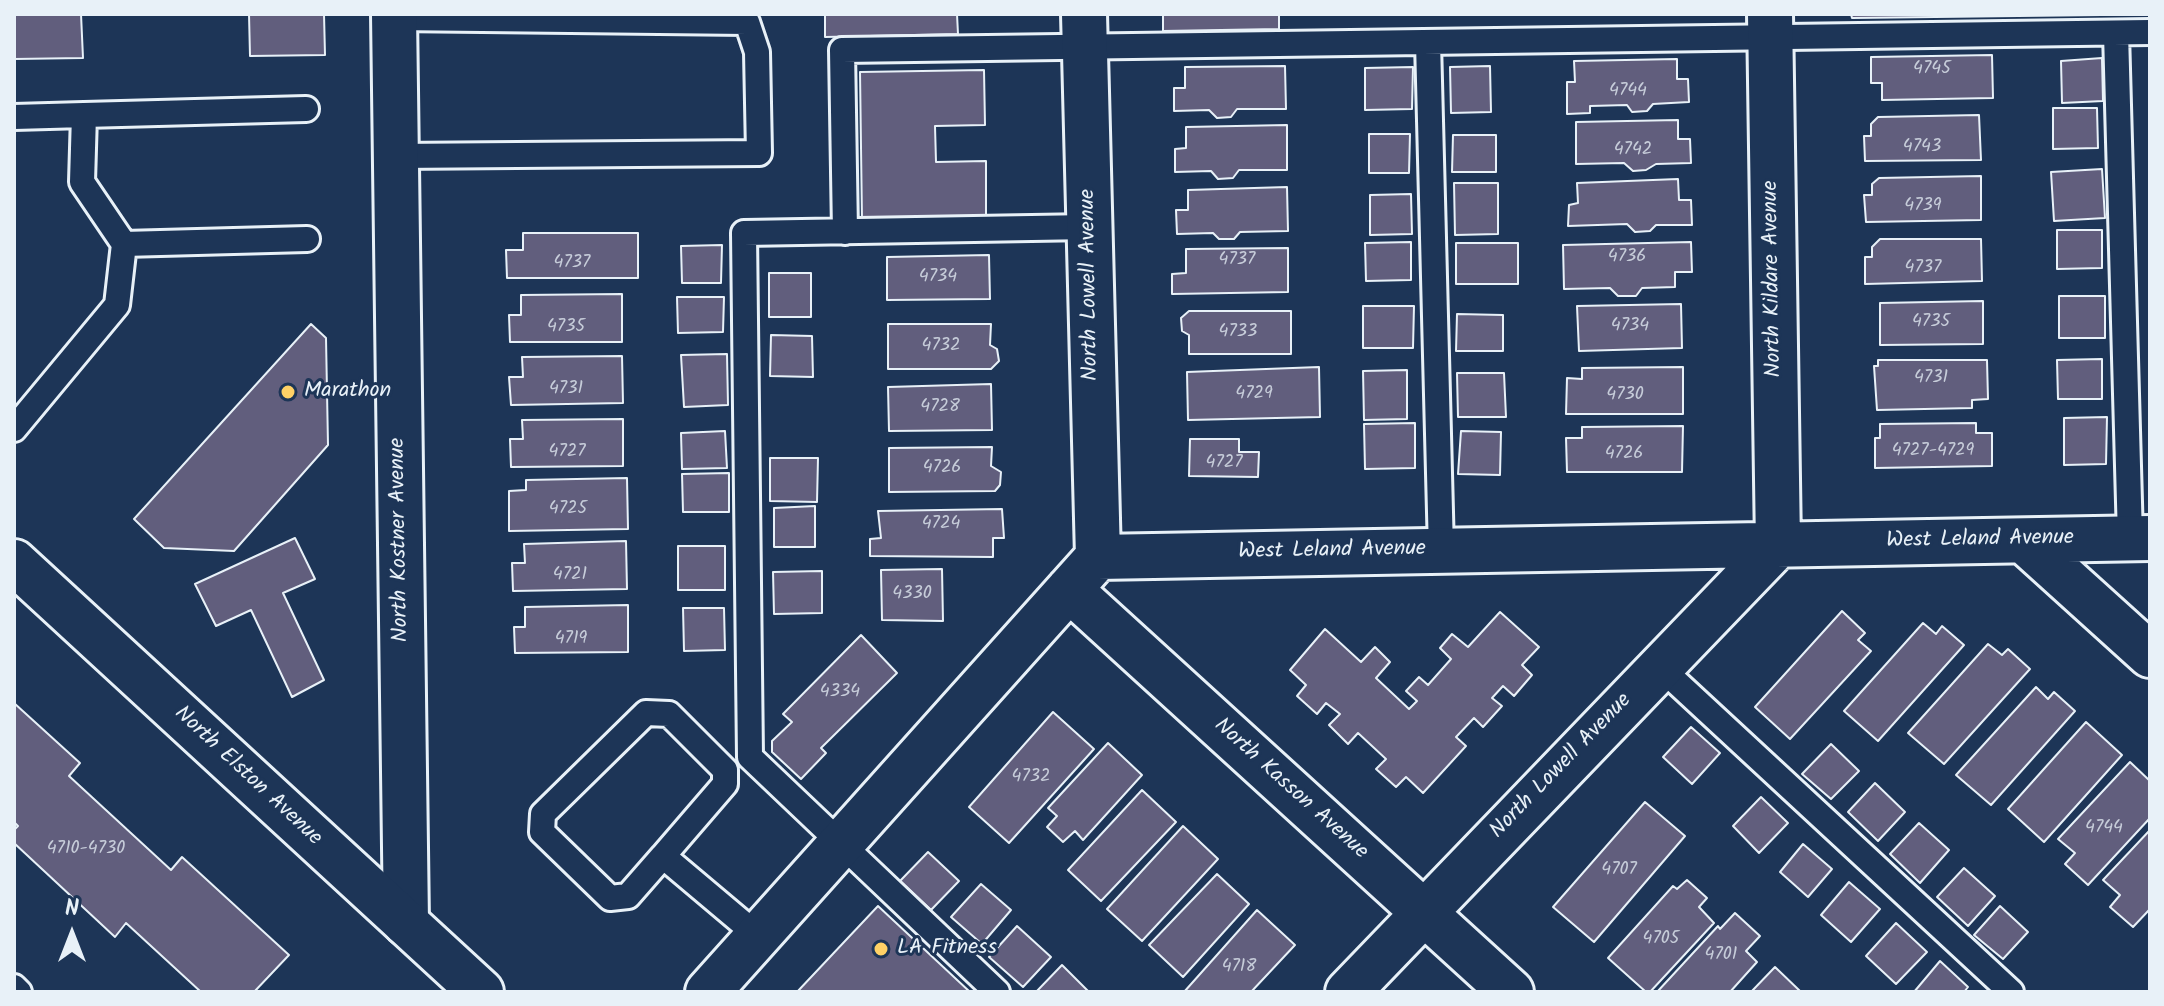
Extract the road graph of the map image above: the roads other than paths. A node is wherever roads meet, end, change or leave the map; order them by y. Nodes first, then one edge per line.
1 (394, 16) edge
2 (1771, 26) edge
3 (1084, 30) edge
4 (2150, 32) edge
5 (2116, 33) junction
6 (1428, 42) junction
7 (306, 109) dead end
8 (84, 115) junction
9 (14, 117) edge
10 (396, 156) junction
11 (1089, 227) junction
12 (845, 232) junction
13 (307, 239) dead end
14 (124, 244) junction
15 (14, 429) edge
16 (2140, 538) edge
17 (2024, 541) junction
18 (1778, 545) junction
19 (1441, 551) junction
20 (1098, 557) junction
21 (14, 562) edge
22 (1069, 589) junction
23 (2150, 655) edge
24 (1659, 666) junction
25 (840, 844) junction
26 (663, 856) junction
27 (1424, 910) junction
28 (406, 923) junction
29 (758, 936) junction
30 (14, 987) edge
31 (19, 992) edge
32 (481, 992) edge
33 (708, 992) edge
34 (997, 992) edge
35 (1348, 992) edge
36 (1511, 992) edge
37 (2011, 992) edge

1 - 10 street, North Kostner Avenue
1 - 10 lane
2 - 5 lane
2 - 6 lane
2 - 18 street, North Kildare Avenue
3 - 6 lane
3 - 11 street, North Lowell Avenue
3 - 12 lane
4 - 5 lane
5 - 16 lane
6 - 19 lane
7 - 8 lane
8 - 9 lane
8 - 14 lane
10 - 28 street, North Kostner Avenue
11 - 12 lane
11 - 20 street, North Lowell Avenue
12 - 25 lane
13 - 14 lane
14 - 15 lane
16 - 17 street, West Leland Avenue
17 - 18 street, West Leland Avenue
17 - 23 street
18 - 19 street, West Leland Avenue
18 - 24 street, North Lowell Avenue
19 - 20 street, West Leland Avenue
20 - 22 street
21 - 28 street, North Elston Avenue
22 - 25 street
22 - 27 street, North Kasson Avenue
24 - 27 street, North Lowell Avenue
24 - 37 lane
25 - 29 street
25 - 34 lane
26 - 26 lane
26 - 29 lane
27 - 35 street, North Lowell Avenue
27 - 36 street, North Kasson Avenue
28 - 32 street, North Elston Avenue
29 - 33 street
30 - 31 lane

